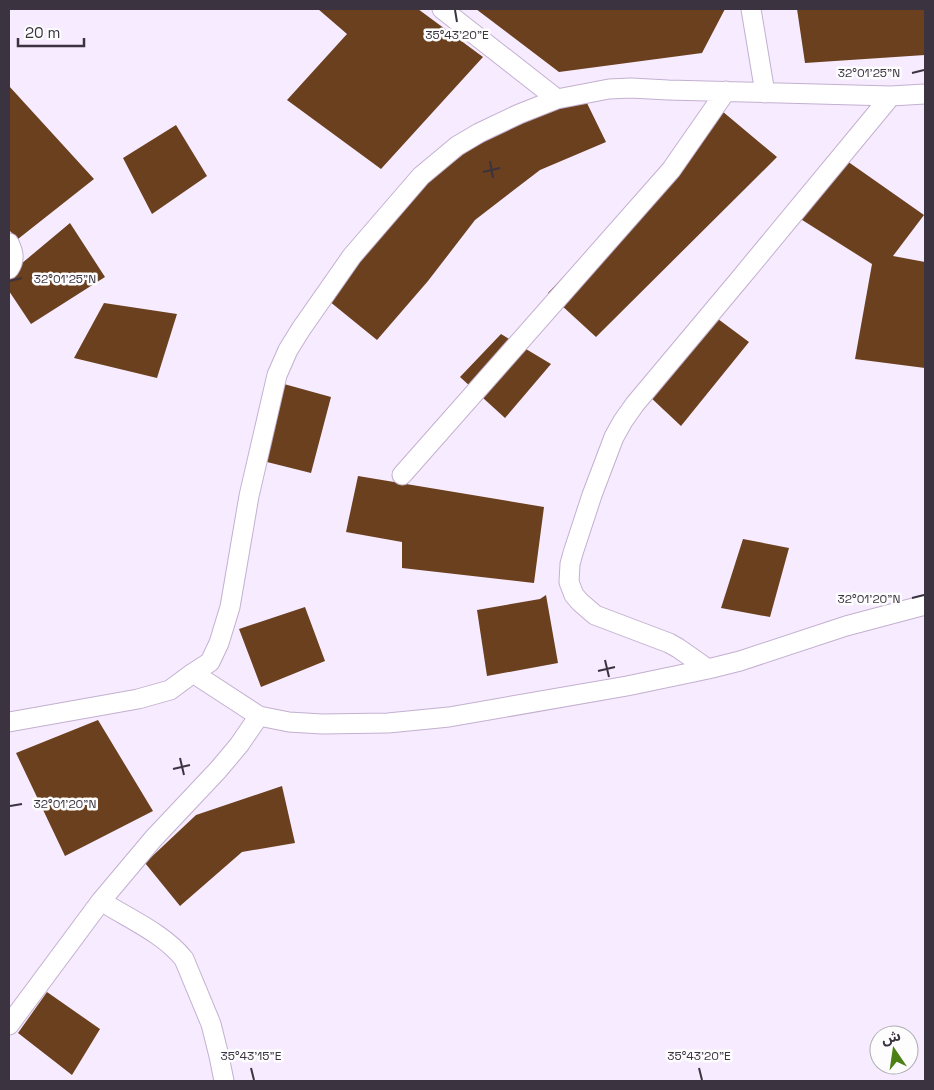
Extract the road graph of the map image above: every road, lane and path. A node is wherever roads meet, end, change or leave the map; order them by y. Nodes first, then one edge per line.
1 (442, 9) edge
2 (752, 9) edge
3 (726, 91) junction
4 (765, 92) junction
5 (925, 94) edge
6 (891, 96) junction
7 (558, 99) junction
8 (9, 243) edge
9 (9, 269) edge
10 (402, 475) dead end
11 (925, 605) edge
12 (708, 669) junction
13 (192, 673) junction
14 (259, 716) junction
15 (9, 722) edge
16 (101, 901) junction
17 (9, 1025) edge
18 (224, 1081) edge

1 - 7 street
2 - 4 street
3 - 4 street
3 - 7 street
3 - 10 street
4 - 6 street
5 - 6 street
6 - 12 street
7 - 13 street
8 - 9 street
11 - 12 street
12 - 14 street
13 - 14 street
13 - 15 street
14 - 16 street
16 - 17 street
16 - 18 street

